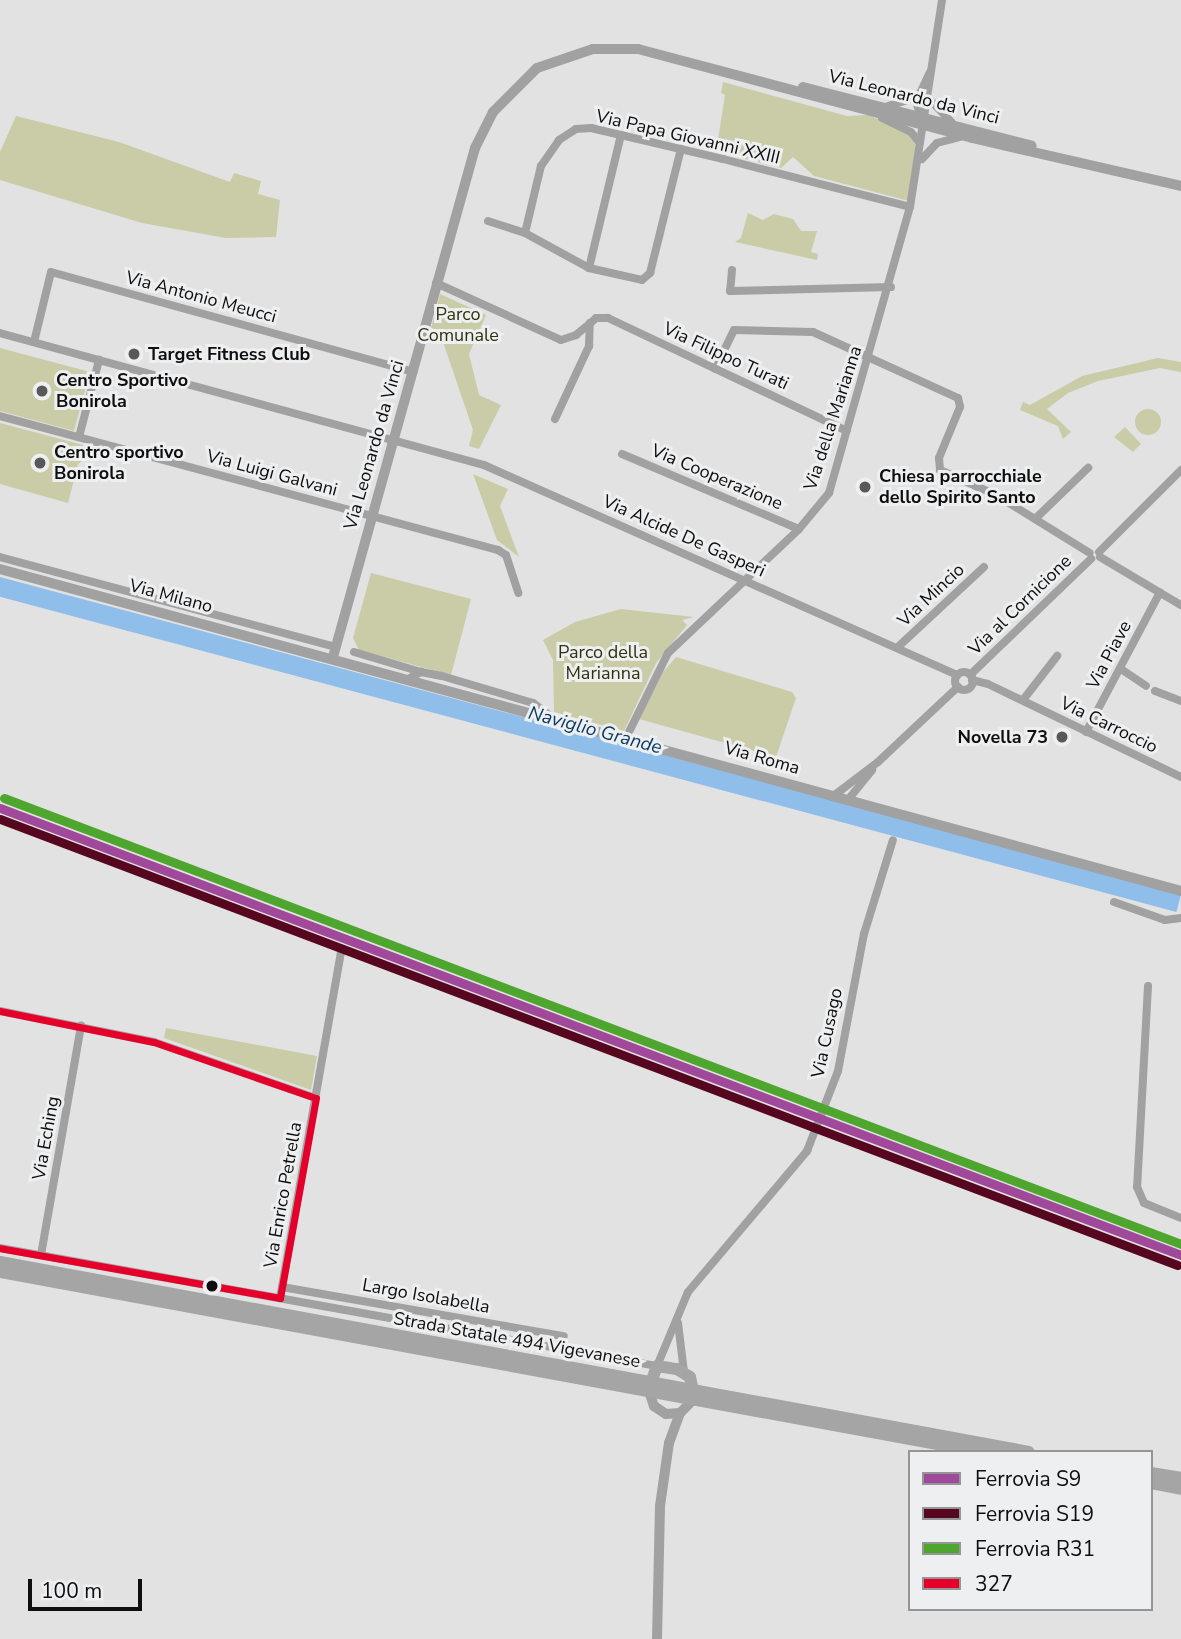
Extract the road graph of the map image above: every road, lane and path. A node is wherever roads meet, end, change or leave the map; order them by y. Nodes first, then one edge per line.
1 (942, 0) edge
2 (931, 69) junction
3 (750, 77) junction
4 (918, 97) junction
5 (930, 99) junction
6 (876, 104) junction
7 (862, 110) junction
8 (921, 121) junction
9 (958, 126) junction
10 (621, 135) junction
11 (972, 138) junction
12 (921, 145) junction
13 (681, 149) junction
14 (1067, 159) junction
15 (921, 162) junction
16 (1181, 186) edge
17 (911, 207) junction
18 (488, 221) dead end
19 (525, 233) junction
20 (589, 268) junction
21 (732, 270) dead end
22 (436, 283) junction
23 (891, 286) junction
24 (590, 323) junction
25 (0, 333) edge
26 (34, 342) junction
27 (869, 359) junction
28 (99, 360) junction
29 (715, 369) junction
30 (413, 372) junction
31 (0, 416) edge
32 (555, 419) dead end
33 (847, 431) junction
34 (79, 437) junction
35 (393, 440) junction
36 (622, 454) dead end
37 (1088, 468) dead end
38 (1180, 476) edge
39 (373, 517) junction
40 (1035, 519) junction
41 (799, 529) junction
42 (1095, 555) junction
43 (0, 557) edge
44 (984, 567) dead end
45 (0, 569) edge
46 (745, 580) junction
47 (1160, 592) junction
48 (518, 593) dead end
49 (1181, 606) edge
50 (899, 646) junction
51 (335, 652) junction
52 (354, 652) dead end
53 (1057, 656) dead end
54 (1121, 669) junction
55 (416, 675) junction
56 (957, 675) junction
57 (971, 677) junction
58 (1146, 686) dead end
59 (958, 687) junction
60 (1155, 691) dead end
61 (1023, 700) junction
62 (1181, 701) edge
63 (1086, 732) junction
64 (626, 738) junction
65 (878, 762) junction
66 (1181, 777) edge
67 (832, 797) junction
68 (847, 801) junction
69 (893, 841) dead end
70 (1181, 891) edge
71 (1114, 902) dead end
72 (1181, 918) edge
73 (341, 953) dead end
74 (1148, 986) dead end
75 (0, 1011) edge
76 (81, 1025) junction
77 (316, 1098) junction
78 (1181, 1218) edge
79 (0, 1248) edge
80 (41, 1255) junction
81 (0, 1262) edge
82 (0, 1272) edge
83 (282, 1287) junction
84 (280, 1298) junction
85 (679, 1313) junction
86 (564, 1336) dead end
87 (657, 1366) junction
88 (684, 1372) junction
89 (650, 1386) junction
90 (694, 1395) junction
91 (659, 1410) junction
92 (680, 1413) junction
93 (669, 1443) junction
94 (970, 1450) edge
95 (1016, 1450) edge
96 (1181, 1478) edge
97 (1154, 1480) edge
98 (1181, 1491) edge
99 (657, 1639) edge

1 - 2 street
2 - 4 street
2 - 5 street
3 - 6 main road, Via Leonardo da Vinci
3 - 7 main road, Via Leonardo da Vinci
3 - 22 main road, Via Leonardo da Vinci
4 - 6 street
4 - 8 street, Via della Marianna
5 - 8 street
5 - 9 street
6 - 8 main road, Via Leonardo da Vinci
7 - 8 main road, Via Leonardo da Vinci
7 - 12 street
8 - 9 main road, Via Leonardo da Vinci
8 - 11 main road, Via Leonardo da Vinci
8 - 12 street, Via della Marianna
9 - 14 main road, Via Leonardo da Vinci
10 - 13 street, Via Papa Giovanni XXIII
10 - 19 street, Via Papa Giovanni XXIII
10 - 20 street
11 - 14 main road, Via Leonardo da Vinci
11 - 15 street
12 - 15 street, Via della Marianna
13 - 17 street, Via Papa Giovanni XXIII
13 - 20 street
14 - 16 main road, Via Leonardo da Vinci
15 - 17 street, Via della Marianna
17 - 23 street, Via della Marianna
18 - 19 street
19 - 20 street
21 - 23 street
22 - 24 street
22 - 30 main road, Via Leonardo da Vinci
23 - 27 street, Via della Marianna
24 - 29 street, Via Filippo Turati
24 - 32 street
25 - 26 street, Via Alcide De Gasperi
26 - 28 street, Via Alcide De Gasperi
26 - 30 street, Via Antonio Meucci
27 - 29 street
27 - 33 street, Via della Marianna
27 - 40 street
28 - 34 street
28 - 35 street, Via Alcide De Gasperi
29 - 33 street, Via Filippo Turati
30 - 35 main road, Via Leonardo da Vinci
31 - 34 street, Via Luigi Galvani
33 - 41 street, Via della Marianna
34 - 39 street, Via Luigi Galvani
35 - 39 main road, Via Leonardo da Vinci
35 - 46 street, Via Alcide De Gasperi
36 - 41 street, Via Cooperazione
37 - 40 street
38 - 42 street, Via al Cornicione
39 - 48 street, Via Luigi Galvani
39 - 51 main road, Via Leonardo da Vinci
40 - 42 street
41 - 46 street, Via della Marianna
42 - 47 street
42 - 57 street, Via al Cornicione
43 - 51 street
44 - 50 street, Via Mincio
45 - 51 main road, Via Milano
46 - 50 street, Via Alcide De Gasperi
46 - 64 street, Via della Marianna
47 - 49 street
47 - 54 street, Via Piave
50 - 56 street, Via Alcide De Gasperi
51 - 55 main road, Via Roma
52 - 55 street
53 - 61 street
54 - 58 street
54 - 63 street, Via Piave
55 - 64 main road, Via Roma
56 - 57 street
56 - 59 street
57 - 59 street, Via al Cornicione
57 - 61 street, Via Carroccio
59 - 65 street
60 - 62 street
61 - 63 street, Via Carroccio
63 - 66 street, Via Carroccio
64 - 67 main road, Via Roma
65 - 67 street
65 - 68 street
67 - 68 main road, Via Roma
68 - 70 main road, Via Roma
69 - 85 street, Via Cusago
71 - 72 street
73 - 77 street, Via Enrico Petrella
74 - 78 street
75 - 76 street
76 - 77 street
76 - 80 street, Via Eching
77 - 83 street, Via Enrico Petrella
79 - 80 street
80 - 84 street
81 - 89 main road, Strada Statale 494 Vigevanese
82 - 89 main road, Strada Statale 494 Vigevanese
83 - 84 street, Via Enrico Petrella
83 - 86 street, Largo Isolabella
84 - 87 street
85 - 87 street, Via Cusago
85 - 88 street, Via Cusago
87 - 88 main road
87 - 89 main road
88 - 90 main road
89 - 90 main road, Strada Statale 494 Vigevanese
89 - 91 main road
90 - 92 main road
90 - 94 main road, Strada Statale 494 Vigevanese
90 - 95 main road, Strada Statale 494 Vigevanese
91 - 92 main road
91 - 93 main road
92 - 93 main road
93 - 99 main road
96 - 97 main road
97 - 98 main road

